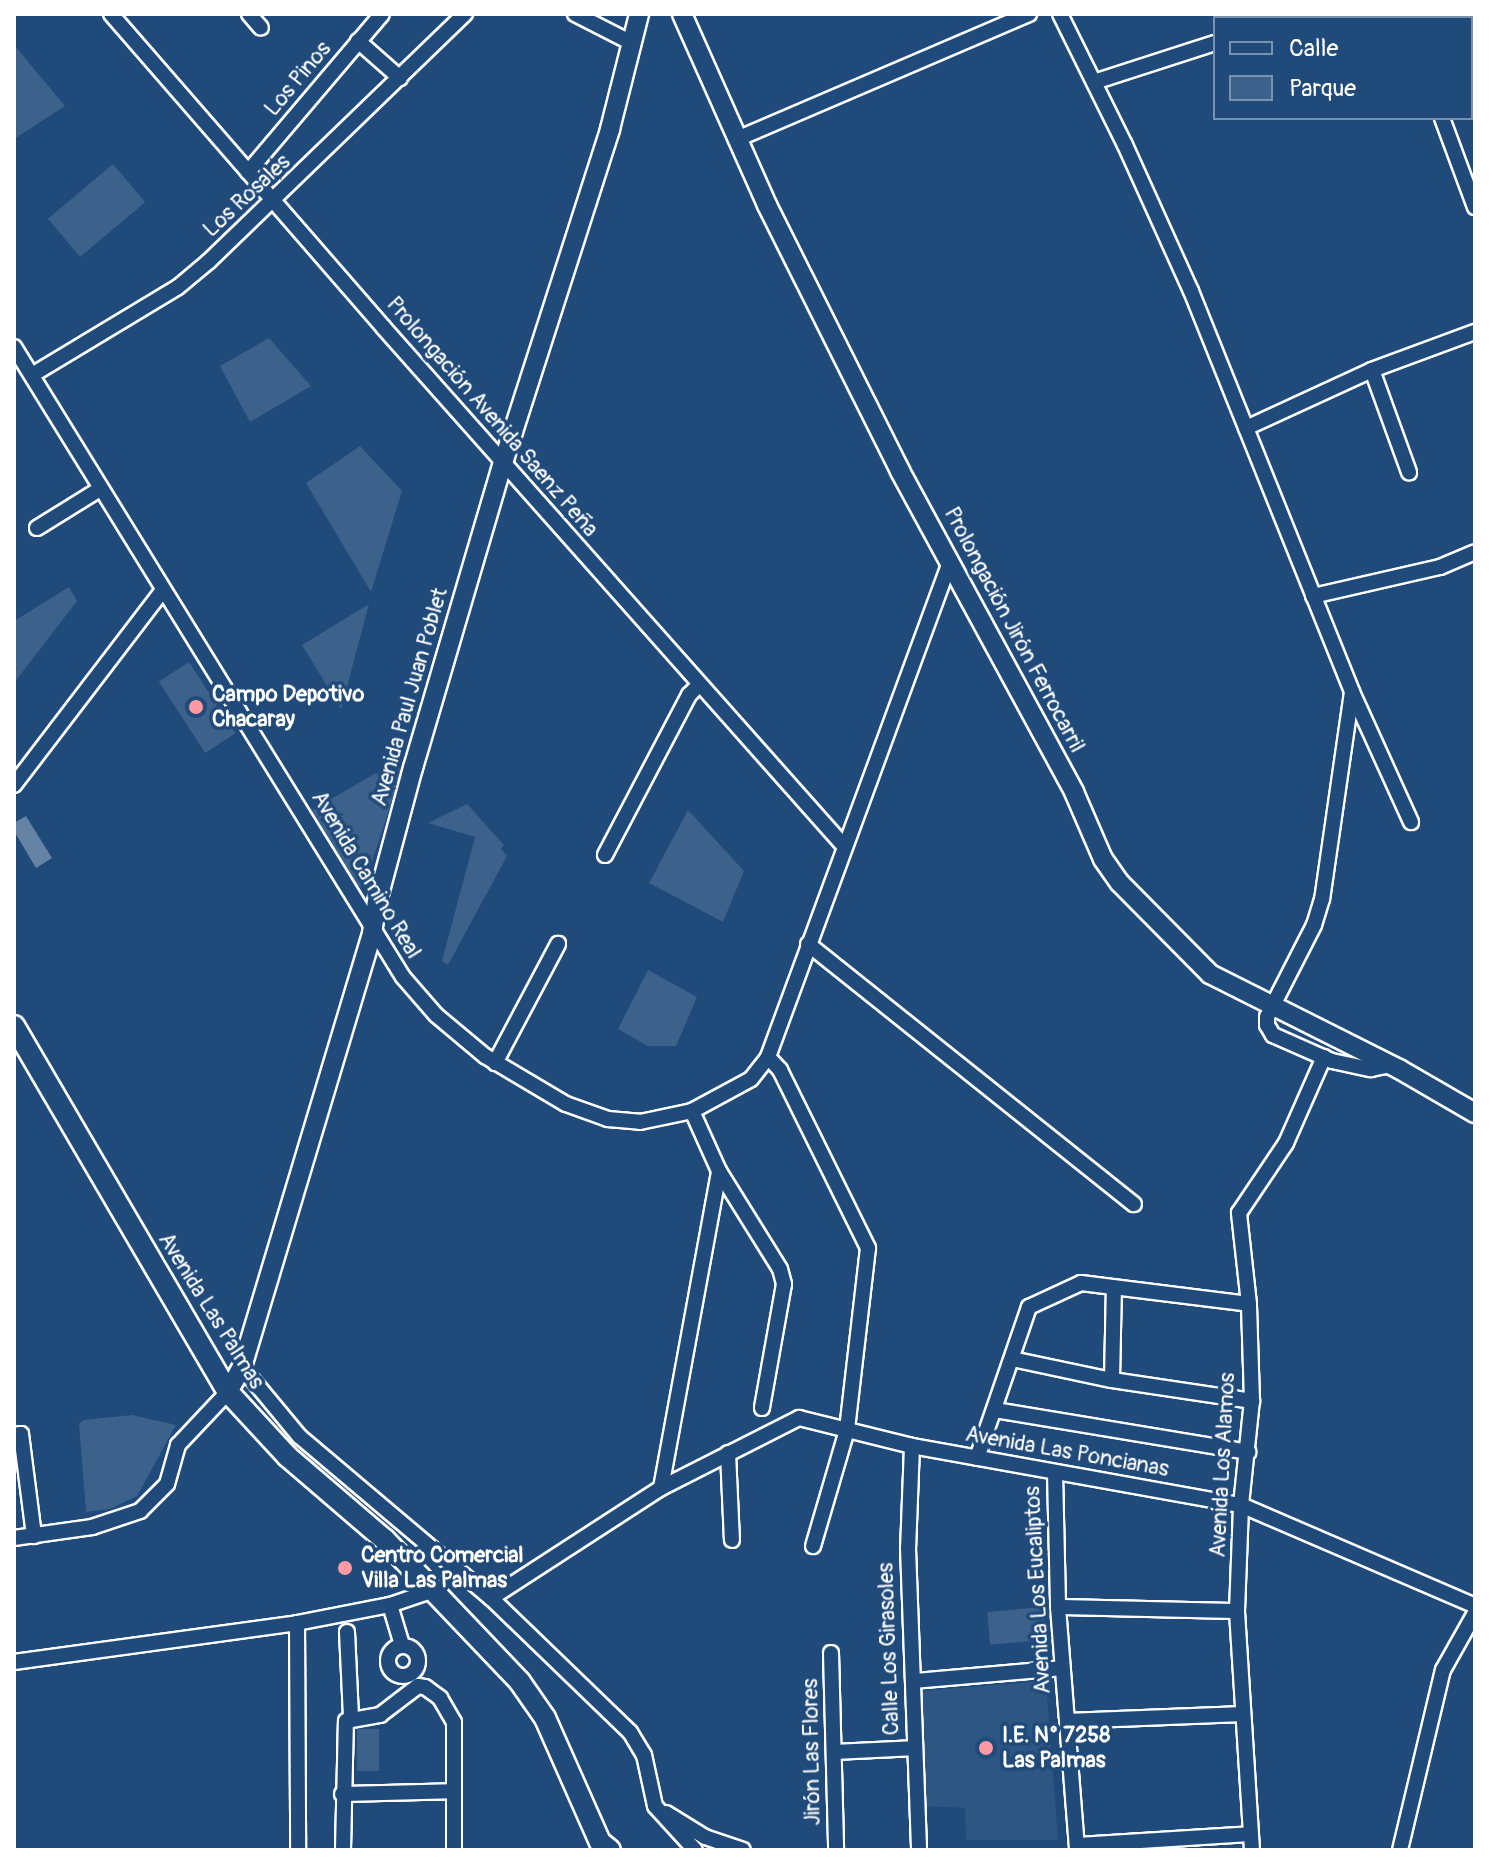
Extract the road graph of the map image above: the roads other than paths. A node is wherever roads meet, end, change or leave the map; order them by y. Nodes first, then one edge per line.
1 (111, 14) edge
2 (249, 14) edge
3 (382, 14) edge
4 (465, 14) edge
5 (575, 14) edge
6 (639, 14) edge
7 (682, 14) edge
8 (1029, 14) edge
9 (1060, 14) edge
10 (261, 28) dead end
11 (358, 41) junction
12 (632, 43) junction
13 (1213, 44) edge
14 (400, 78) junction
15 (1094, 82) junction
16 (1443, 120) edge
17 (737, 139) junction
18 (248, 172) junction
19 (273, 202) junction
20 (1475, 207) edge
21 (1475, 332) edge
22 (14, 347) edge
23 (1372, 370) junction
24 (32, 375) junction
25 (1246, 428) junction
26 (503, 463) junction
27 (1409, 472) dead end
28 (100, 489) junction
29 (37, 528) dead end
30 (1475, 552) edge
31 (950, 562) junction
32 (163, 590) junction
33 (1313, 596) junction
34 (699, 685) junction
35 (1352, 692) junction
36 (14, 785) edge
37 (1411, 822) dead end
38 (844, 846) junction
39 (605, 855) dead end
40 (372, 933) junction
41 (558, 944) dead end
42 (808, 944) junction
43 (1273, 1005) junction
44 (14, 1026) edge
45 (768, 1057) junction
46 (1324, 1057) junction
47 (495, 1063) junction
48 (1392, 1065) junction
49 (692, 1111) junction
50 (1475, 1113) edge
51 (719, 1171) junction
52 (1134, 1204) dead end
53 (1114, 1288) junction
54 (1249, 1304) junction
55 (1012, 1359) junction
56 (242, 1367) junction
57 (1112, 1380) junction
58 (228, 1392) junction
59 (1252, 1401) junction
60 (762, 1408) dead end
61 (995, 1410) junction
62 (847, 1430) junction
63 (14, 1435) edge
64 (912, 1446) junction
65 (1249, 1452) junction
66 (728, 1453) junction
67 (977, 1458) junction
68 (1055, 1472) junction
69 (661, 1488) junction
70 (1241, 1505) junction
71 (415, 1535) junction
72 (34, 1536) junction
73 (14, 1538) edge
74 (732, 1540) dead end
75 (813, 1546) dead end
76 (401, 1557) junction
77 (431, 1591) junction
78 (491, 1598) junction
79 (390, 1605) junction
80 (1475, 1606) edge
81 (1058, 1607) junction
82 (1237, 1611) junction
83 (1475, 1613) edge
84 (297, 1623) junction
85 (347, 1632) dead end
86 (402, 1645) junction
87 (831, 1653) dead end
88 (14, 1662) edge
89 (1062, 1668) junction
90 (411, 1681) junction
91 (914, 1681) junction
92 (1243, 1714) junction
93 (351, 1718) junction
94 (1067, 1721) junction
95 (915, 1748) junction
96 (836, 1752) junction
97 (454, 1791) junction
98 (342, 1794) junction
99 (655, 1806) junction
100 (1251, 1834) junction
101 (1077, 1848) edge
102 (298, 1850) edge
103 (343, 1850) edge
104 (454, 1850) edge
105 (610, 1850) edge
106 (695, 1850) edge
107 (743, 1850) edge
108 (836, 1850) edge
109 (919, 1850) edge
110 (1252, 1850) edge
111 (1400, 1850) edge

1 - 18 street, Prolongación Avenida Saenz Peña
2 - 10 street
3 - 11 street, Los Pinos
4 - 14 street, Los Rosales
5 - 12 street
6 - 12 street, Avenida Paul Juan Poblet
7 - 17 street, Prolongación Jirón Ferrocarril
8 - 17 street
9 - 15 street
11 - 14 street
11 - 18 street, Los Pinos
12 - 26 street, Avenida Paul Juan Poblet
13 - 15 street
14 - 19 street, Los Rosales
15 - 25 street
16 - 20 street
17 - 31 street, Prolongación Jirón Ferrocarril
18 - 19 street, Prolongación Avenida Saenz Peña
19 - 24 street, Los Rosales
19 - 26 street, Prolongación Avenida Saenz Peña
21 - 23 street
22 - 24 street, Avenida Camino Real
23 - 25 street
23 - 27 street
24 - 28 street, Avenida Camino Real
25 - 33 street
26 - 34 street, Prolongación Avenida Saenz Peña
26 - 40 street, Avenida Paul Juan Poblet
28 - 29 street
28 - 32 street, Avenida Camino Real
30 - 33 street
31 - 38 street, Avenida Camino Real
31 - 43 street, Prolongación Jirón Ferrocarril
32 - 36 street
32 - 40 street, Avenida Camino Real
33 - 35 street
34 - 38 street, Prolongación Avenida Saenz Peña
34 - 39 street
35 - 37 street
35 - 43 street
38 - 42 street, Avenida Camino Real
40 - 47 street, Avenida Camino Real
40 - 56 street, Avenida Paul Juan Poblet
41 - 47 street
42 - 45 street, Avenida Camino Real
42 - 52 street
43 - 46 street
43 - 48 street, Prolongación Jirón Ferrocarril
44 - 58 main road, Avenida Las Palmas
45 - 49 street, Avenida Camino Real
45 - 62 street
46 - 48 street
46 - 54 street, Avenida Los Alamos
47 - 49 street, Avenida Camino Real
48 - 50 street, Prolongación Jirón Ferrocarril
49 - 51 street
51 - 60 street
51 - 69 street
53 - 54 street
53 - 55 street
53 - 57 street
54 - 59 street, Avenida Los Alamos
55 - 57 street
55 - 61 street
56 - 58 street, Avenida Paul Juan Poblet
56 - 71 street
57 - 59 street
58 - 72 street
58 - 76 main road, Avenida Las Palmas
59 - 65 street, Avenida Los Alamos
61 - 65 street
61 - 67 street
62 - 64 street, Avenida Las Poncianas
62 - 66 street, Avenida Las Poncianas
62 - 75 street
63 - 72 street
64 - 67 street, Avenida Las Poncianas
64 - 91 street, Calle Los Girasoles
65 - 70 street, Avenida Los Alamos
66 - 69 street, Avenida Las Poncianas
66 - 74 street
67 - 68 street, Avenida Las Poncianas
68 - 70 street, Avenida Las Poncianas
68 - 81 street, Avenida Los Eucaliptos
69 - 78 street, Avenida Las Poncianas
70 - 80 street, Avenida Las Poncianas
70 - 82 street, Avenida Los Alamos
71 - 76 street
71 - 78 street
72 - 73 street
76 - 77 main road, Avenida Las Palmas
77 - 79 street
77 - 105 main road, Avenida Las Palmas
78 - 99 street
79 - 84 street
79 - 86 street
81 - 82 street
81 - 89 street, Avenida Los Eucaliptos
82 - 92 street, Avenida Los Alamos
83 - 111 street
84 - 88 street
84 - 102 street
85 - 93 street
86 - 90 street
86 - 90 street
87 - 96 street, Jirón Las Flores
89 - 91 street
89 - 94 street, Avenida Los Eucaliptos
90 - 93 street
90 - 97 street
91 - 95 street, Calle Los Girasoles
92 - 94 street
92 - 100 street, Avenida Los Alamos
93 - 98 street
94 - 101 street, Avenida Los Eucaliptos
95 - 96 street
95 - 109 street, Calle Los Girasoles
96 - 108 street, Jirón Las Flores
97 - 98 street
97 - 104 street
98 - 103 street
99 - 106 street
99 - 107 street
100 - 101 street
100 - 110 street, Avenida Los Alamos

